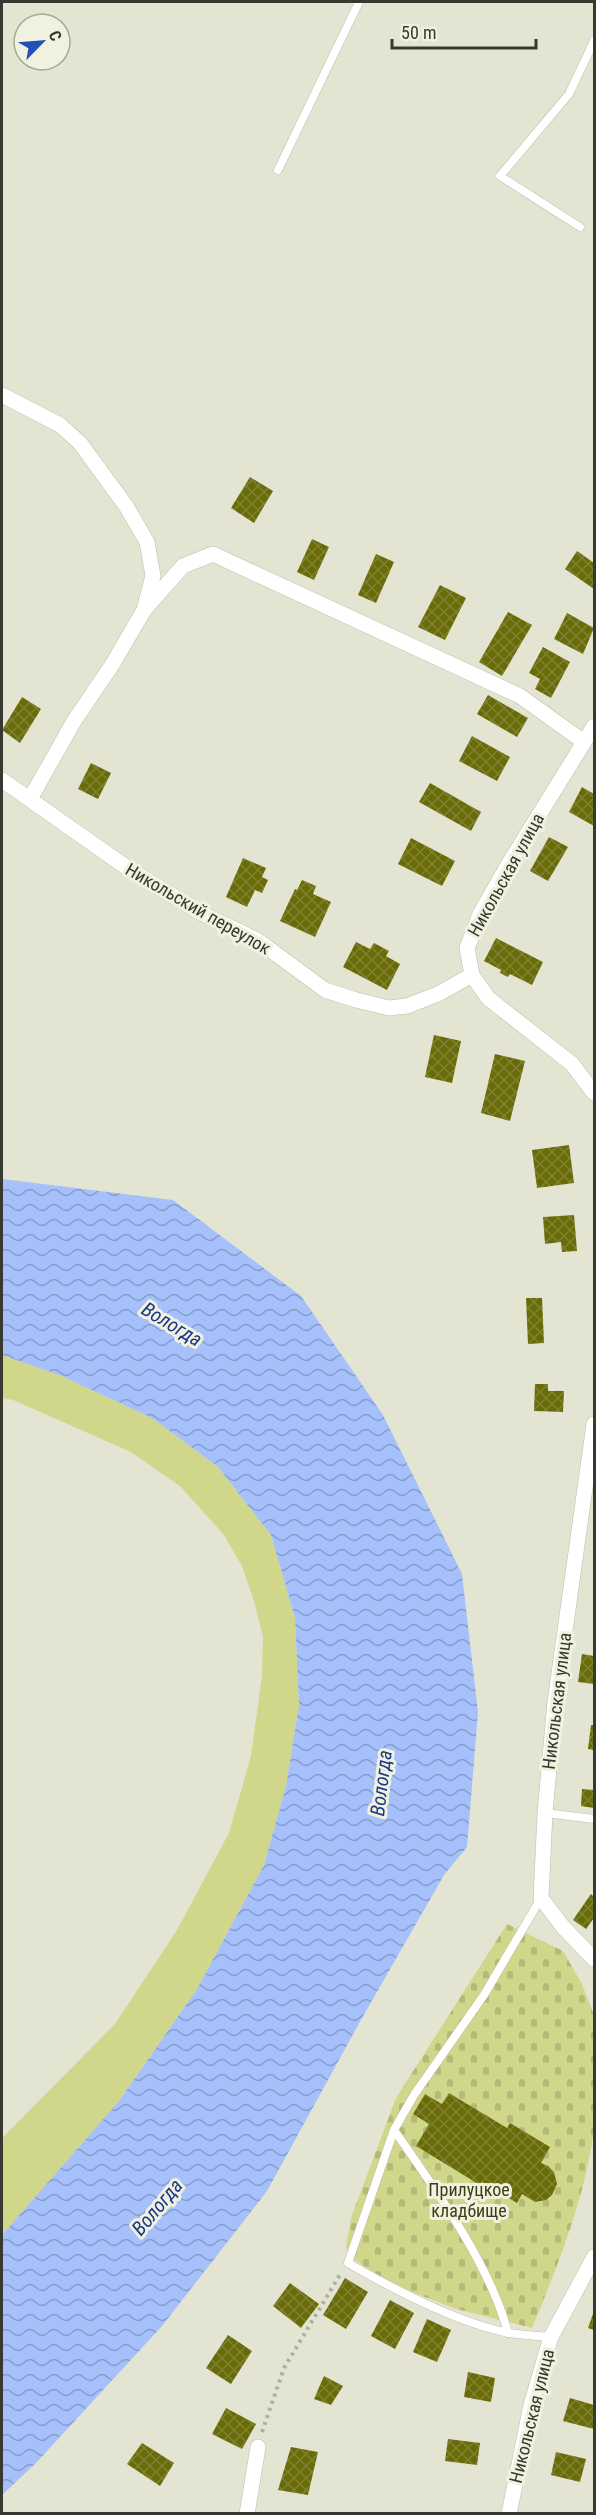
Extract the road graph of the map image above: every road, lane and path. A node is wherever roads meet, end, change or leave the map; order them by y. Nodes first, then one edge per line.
1 (359, 2) edge
2 (594, 41) edge
3 (278, 170) dead end
4 (580, 227) dead end
5 (2, 395) edge
6 (144, 610) junction
7 (594, 726) edge
8 (584, 742) junction
9 (2, 780) edge
10 (30, 799) junction
11 (472, 975) junction
12 (594, 1093) edge
13 (594, 1424) edge
14 (545, 1813) junction
15 (594, 1820) edge
16 (542, 1898) junction
17 (594, 1959) edge
18 (394, 2130) junction
19 (594, 2257) edge
20 (348, 2263) junction
21 (508, 2333) junction
22 (551, 2337) junction
23 (258, 2447) joint
24 (247, 2514) edge
25 (510, 2514) edge

1 - 3 lane
2 - 4 lane
5 - 6 street
6 - 8 street
6 - 10 street
7 - 8 street, Никольская улица
8 - 11 street, Никольская улица
9 - 10 street, Никольский переулок
10 - 11 street, Никольский переулок
11 - 12 street, Никольская улица
13 - 14 street, Никольская улица
14 - 15 lane
14 - 16 street, Никольская улица
16 - 17 street
16 - 18 lane
18 - 20 lane
18 - 21 lane
19 - 22 street, Никольская улица
20 - 21 lane
20 - 23 path
21 - 22 lane
22 - 25 street, Никольская улица
23 - 24 street

